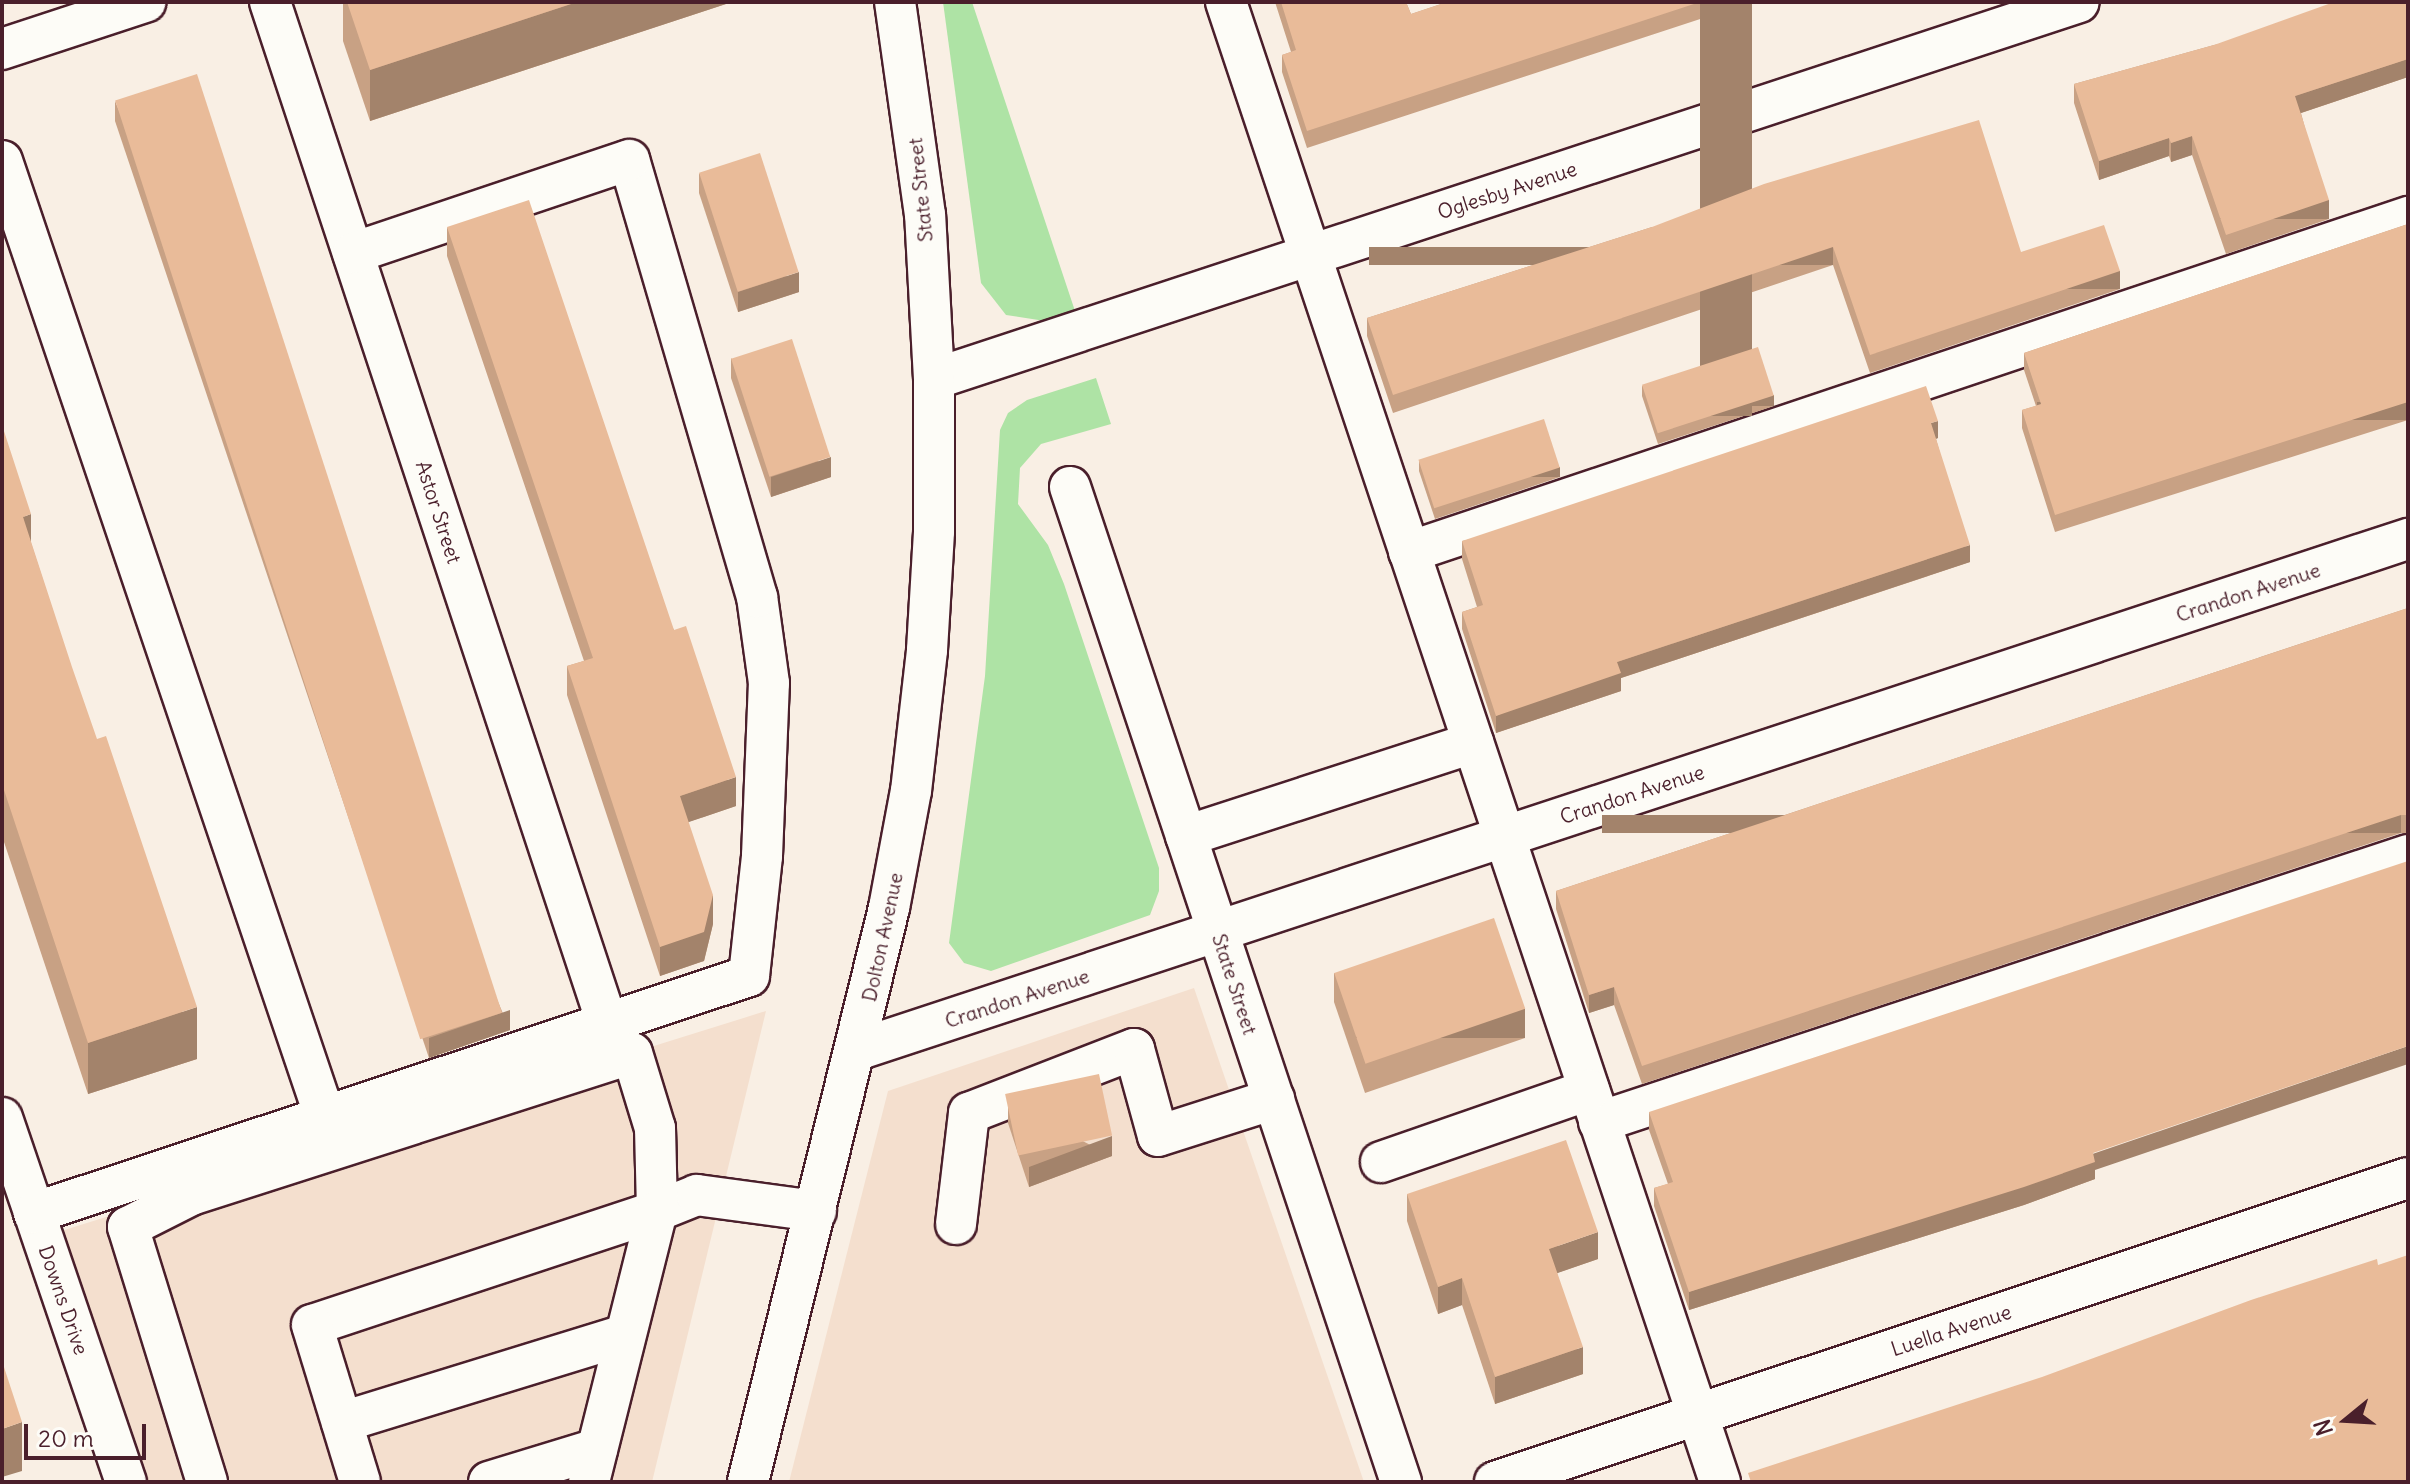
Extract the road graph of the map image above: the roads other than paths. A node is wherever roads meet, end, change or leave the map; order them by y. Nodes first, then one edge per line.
1 (145, 2) edge
2 (270, 2) edge
3 (895, 2) edge
4 (1226, 2) edge
5 (2079, 2) edge
6 (2, 49) edge
7 (2, 161) edge
8 (2408, 217) edge
9 (353, 253) junction
10 (1311, 255) junction
11 (934, 379) junction
12 (1070, 487) dead end
13 (2408, 539) edge
14 (1409, 552) junction
15 (1473, 743) junction
16 (1186, 836) junction
17 (1504, 836) junction
18 (2408, 855) edge
19 (1218, 932) junction
20 (607, 1023) junction
21 (857, 1050) junction
22 (1274, 1099) junction
23 (1594, 1106) junction
24 (325, 1117) junction
25 (2, 1118) edge
26 (1381, 1162) dead end
27 (2408, 1178) edge
28 (657, 1211) junction
29 (816, 1211) junction
30 (34, 1213) junction
31 (956, 1224) dead end
32 (625, 1335) junction
33 (1697, 1415) junction
34 (342, 1422) junction
35 (593, 1466) edge
36 (126, 1482) edge
37 (207, 1482) edge
38 (360, 1482) edge
39 (489, 1482) edge
40 (748, 1482) edge
41 (1401, 1482) edge
42 (1495, 1482) edge
43 (1720, 1482) edge

1 - 6 street
2 - 9 street, Astor Street
3 - 11 street, State Street
4 - 10 street
5 - 10 street, Oglesby Avenue
7 - 24 street
8 - 14 street
9 - 20 street, Astor Street
9 - 20 street
10 - 11 street, Oglesby Avenue
10 - 14 street
11 - 21 street, Dolton Avenue
12 - 16 street, State Street
13 - 17 street, Crandon Avenue
14 - 15 street
15 - 16 street
15 - 17 street
16 - 19 street, State Street
17 - 19 street, Crandon Avenue
17 - 23 street
18 - 23 street
19 - 21 street, Crandon Avenue
19 - 22 street, State Street
20 - 24 street
21 - 29 street, Dolton Avenue
22 - 31 street
22 - 41 street, State Street
23 - 26 street
23 - 33 street
24 - 30 street
25 - 30 street, Downs Drive
27 - 33 street, Luella Avenue
28 - 29 street
28 - 32 street
28 - 34 street
28 - 37 street
29 - 40 street, Dolton Avenue
30 - 36 street, Downs Drive
32 - 34 street
32 - 35 street
33 - 42 street, Luella Avenue
33 - 43 street
34 - 38 street
35 - 39 street

